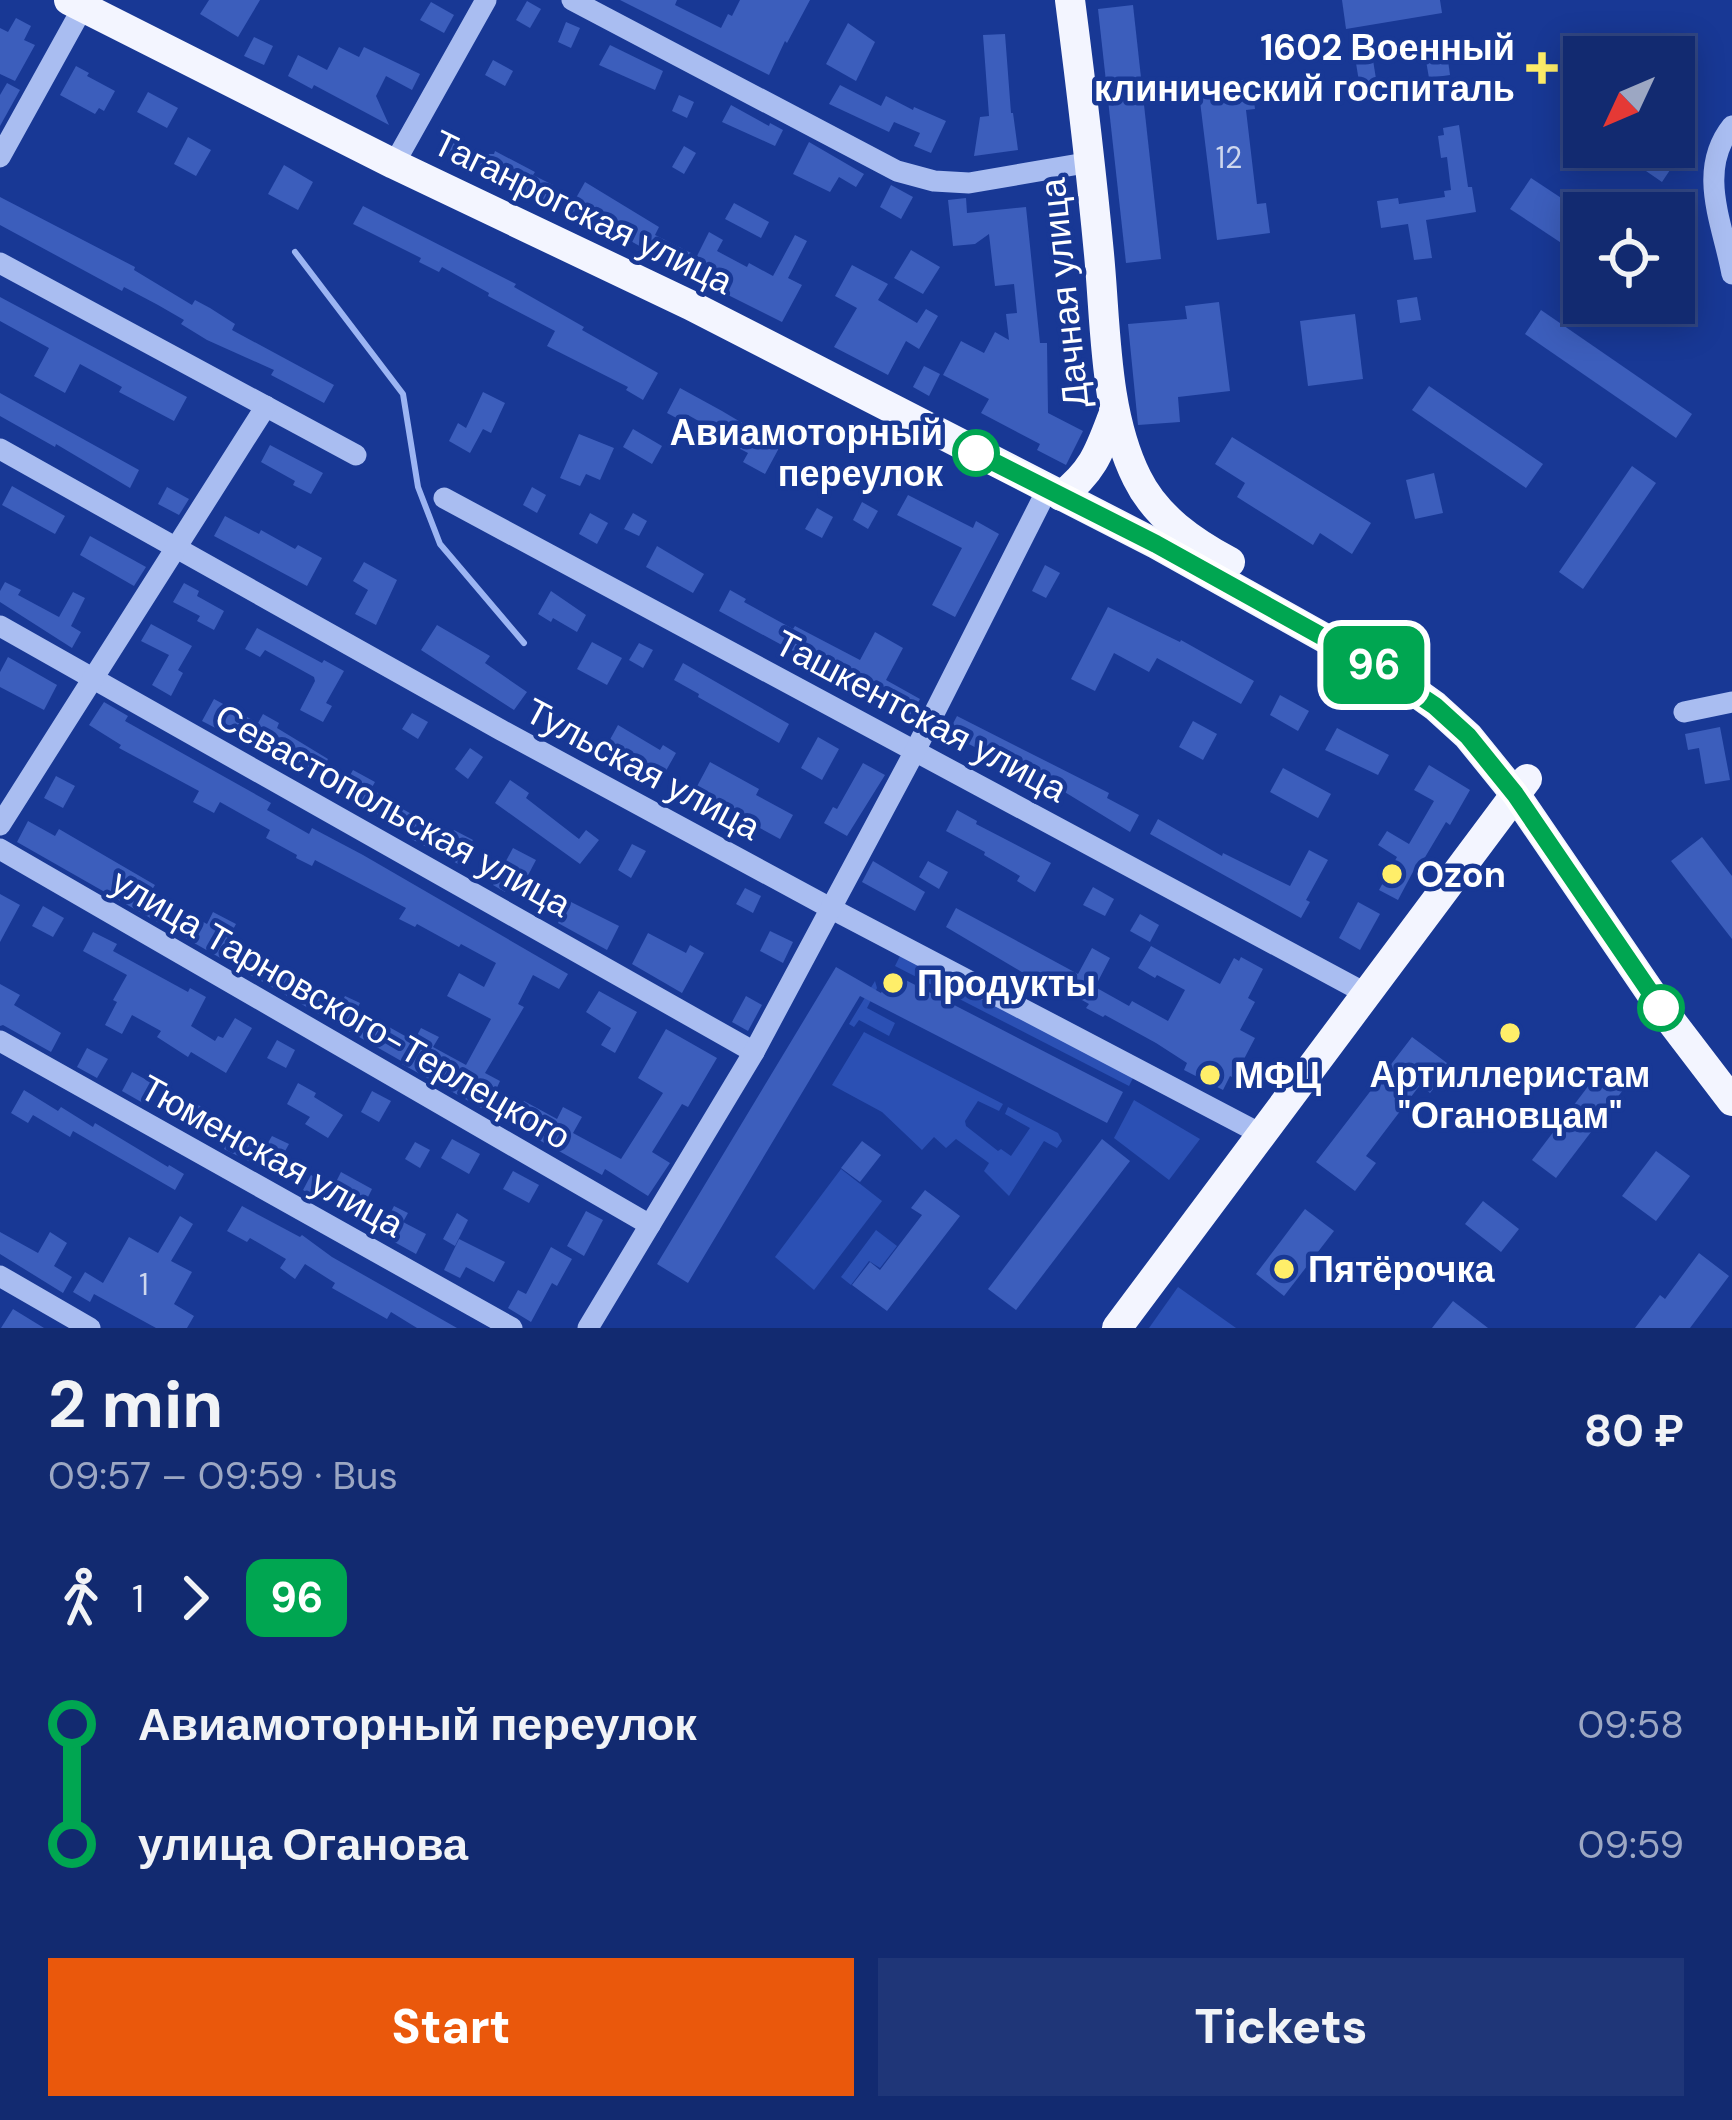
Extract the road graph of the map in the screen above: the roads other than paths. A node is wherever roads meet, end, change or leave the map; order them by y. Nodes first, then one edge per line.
1 (572, 0) edge
2 (1070, 0) edge
3 (481, 2) edge
4 (76, 3) edge
5 (1732, 126) edge
6 (0, 157) edge
7 (1090, 162) junction
8 (394, 164) junction
9 (0, 263) edge
10 (1732, 274) edge
11 (266, 406) junction
12 (1114, 413) junction
13 (0, 449) edge
14 (356, 455) dead end
15 (1054, 492) junction
16 (444, 498) dead end
17 (1204, 548) joint
18 (177, 550) junction
19 (0, 626) edge
20 (93, 679) junction
21 (1732, 702) edge
22 (1684, 712) dead end
23 (915, 751) junction
24 (1521, 787) junction
25 (0, 825) edge
26 (0, 849) edge
27 (832, 909) junction
28 (1365, 993) junction
29 (0, 1041) edge
30 (754, 1052) junction
31 (1732, 1092) edge
32 (1261, 1134) junction
33 (650, 1225) junction
34 (0, 1276) edge
35 (90, 1328) edge
36 (512, 1328) edge
37 (588, 1328) edge
38 (1117, 1328) edge

1 - 7 street
2 - 7 main road, Дачная улица
3 - 8 street
4 - 6 street
4 - 8 main road, Таганрогская улица
5 - 10 street
7 - 12 main road, Дачная улица
8 - 15 main road, Таганрогская улица
9 - 11 street
11 - 14 street
11 - 18 street
12 - 15 main road
12 - 17 main road, Дачная улица
13 - 18 street, Тульская улица
15 - 23 street
15 - 24 main road, Таганрогская улица
16 - 23 street, Ташкентская улица
17 - 24 main road, Таганрогская улица
18 - 20 street
18 - 27 street, Тульская улица
19 - 20 street, Севастопольская улица
20 - 25 street
20 - 30 street, Севастопольская улица
21 - 22 street
23 - 27 street
23 - 28 street, Ташкентская улица
24 - 28 main road
24 - 31 main road, Таганрогская улица
26 - 33 street, улица Тарновского-Терлецкого
27 - 30 street
27 - 32 street, Тульская улица
28 - 32 main road
29 - 36 street, Тюменская улица
30 - 33 street
32 - 38 main road
33 - 37 street
34 - 35 street

